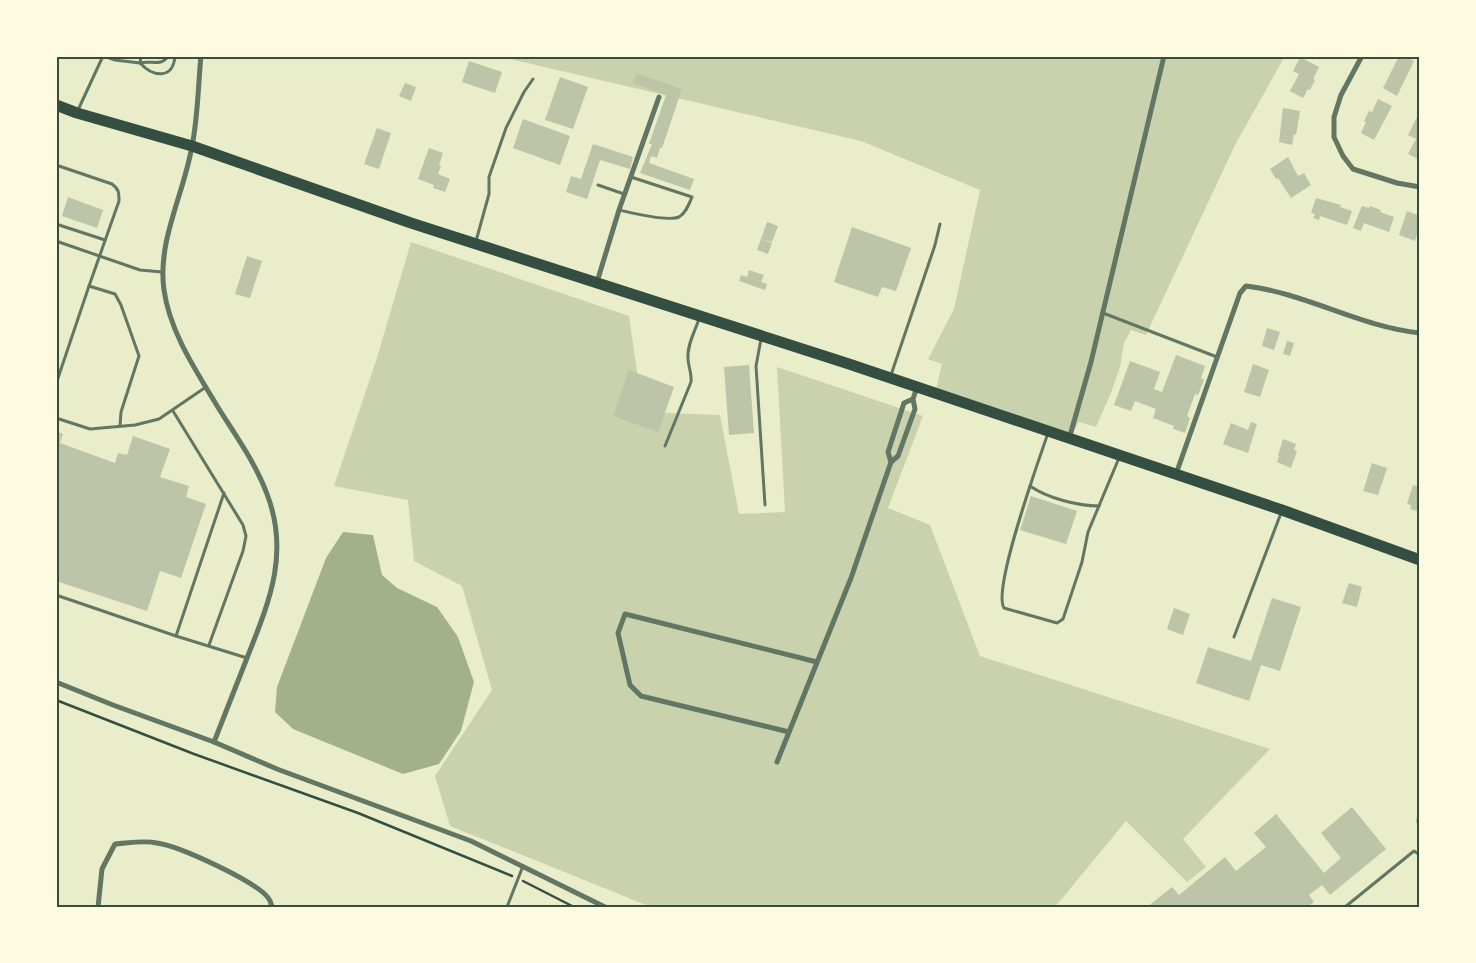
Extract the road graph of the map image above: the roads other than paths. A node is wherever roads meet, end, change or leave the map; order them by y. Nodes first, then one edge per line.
1 (103, 56) edge
2 (141, 56) edge
3 (168, 56) edge
4 (175, 56) edge
5 (201, 56) edge
6 (1164, 56) edge
7 (1362, 56) edge
8 (140, 63) junction
9 (533, 79) dead end
10 (659, 97) dead end
11 (56, 104) edge
12 (77, 113) junction
13 (192, 146) junction
14 (57, 166) edge
15 (631, 177) junction
16 (598, 185) dead end
17 (1420, 187) edge
18 (625, 194) junction
19 (619, 210) junction
20 (56, 224) edge
21 (940, 224) dead end
22 (105, 240) junction
23 (56, 241) edge
24 (475, 244) junction
25 (100, 256) junction
26 (162, 272) junction
27 (597, 282) junction
28 (89, 286) junction
29 (1103, 313) junction
30 (700, 316) junction
31 (1420, 333) edge
32 (762, 335) junction
33 (1217, 357) junction
34 (890, 378) junction
35 (56, 384) edge
36 (206, 387) junction
37 (917, 387) junction
38 (913, 399) junction
39 (173, 411) junction
40 (56, 418) edge
41 (120, 426) junction
42 (1048, 432) junction
43 (1070, 439) junction
44 (665, 446) dead end
45 (1120, 456) junction
46 (891, 462) junction
47 (1176, 474) junction
48 (1030, 486) junction
49 (224, 493) junction
50 (765, 505) dead end
51 (1099, 506) junction
52 (1282, 510) junction
53 (1420, 560) edge
54 (56, 595) edge
55 (176, 636) junction
56 (1234, 637) dead end
57 (209, 645) junction
58 (247, 658) junction
59 (817, 662) junction
60 (56, 682) edge
61 (789, 732) junction
62 (214, 742) junction
63 (777, 762) dead end
64 (1420, 801) edge
65 (1419, 824) edge
66 (1420, 855) edge
67 (523, 866) junction
68 (98, 907) edge
69 (272, 907) edge
70 (507, 907) edge
71 (605, 907) edge
72 (1345, 907) edge

1 - 8 lane
1 - 12 lane
2 - 8 lane
3 - 8 lane
4 - 8 lane
5 - 13 street
6 - 29 street
7 - 17 street
9 - 24 lane
10 - 15 street
11 - 12 highway
12 - 13 highway
13 - 24 highway
13 - 26 street
14 - 22 lane
15 - 18 street
15 - 19 lane
16 - 18 lane
18 - 19 street
19 - 27 street
20 - 22 lane
21 - 34 lane
22 - 25 lane
23 - 25 lane
24 - 27 highway
25 - 26 lane
25 - 28 lane
26 - 36 street
27 - 30 highway
28 - 35 lane
28 - 41 lane
29 - 33 lane
29 - 43 street
30 - 32 highway
30 - 44 lane
31 - 33 street
32 - 34 highway
32 - 50 lane
33 - 47 street
34 - 37 highway
36 - 39 lane
36 - 58 street
37 - 38 street
37 - 42 highway
38 - 46 street
38 - 46 street
39 - 41 lane
39 - 49 lane
40 - 41 lane
42 - 43 highway
42 - 48 lane
43 - 45 highway
45 - 47 highway
45 - 51 lane
46 - 59 street
47 - 52 highway
48 - 51 lane
48 - 51 lane
49 - 55 lane
49 - 57 lane
52 - 53 highway
52 - 56 lane
54 - 55 lane
55 - 57 lane
57 - 58 lane
58 - 62 street
59 - 61 street
59 - 61 street
60 - 62 street
61 - 63 street
62 - 67 street
64 - 65 lane
66 - 72 lane
67 - 70 lane
67 - 71 street
68 - 69 street

